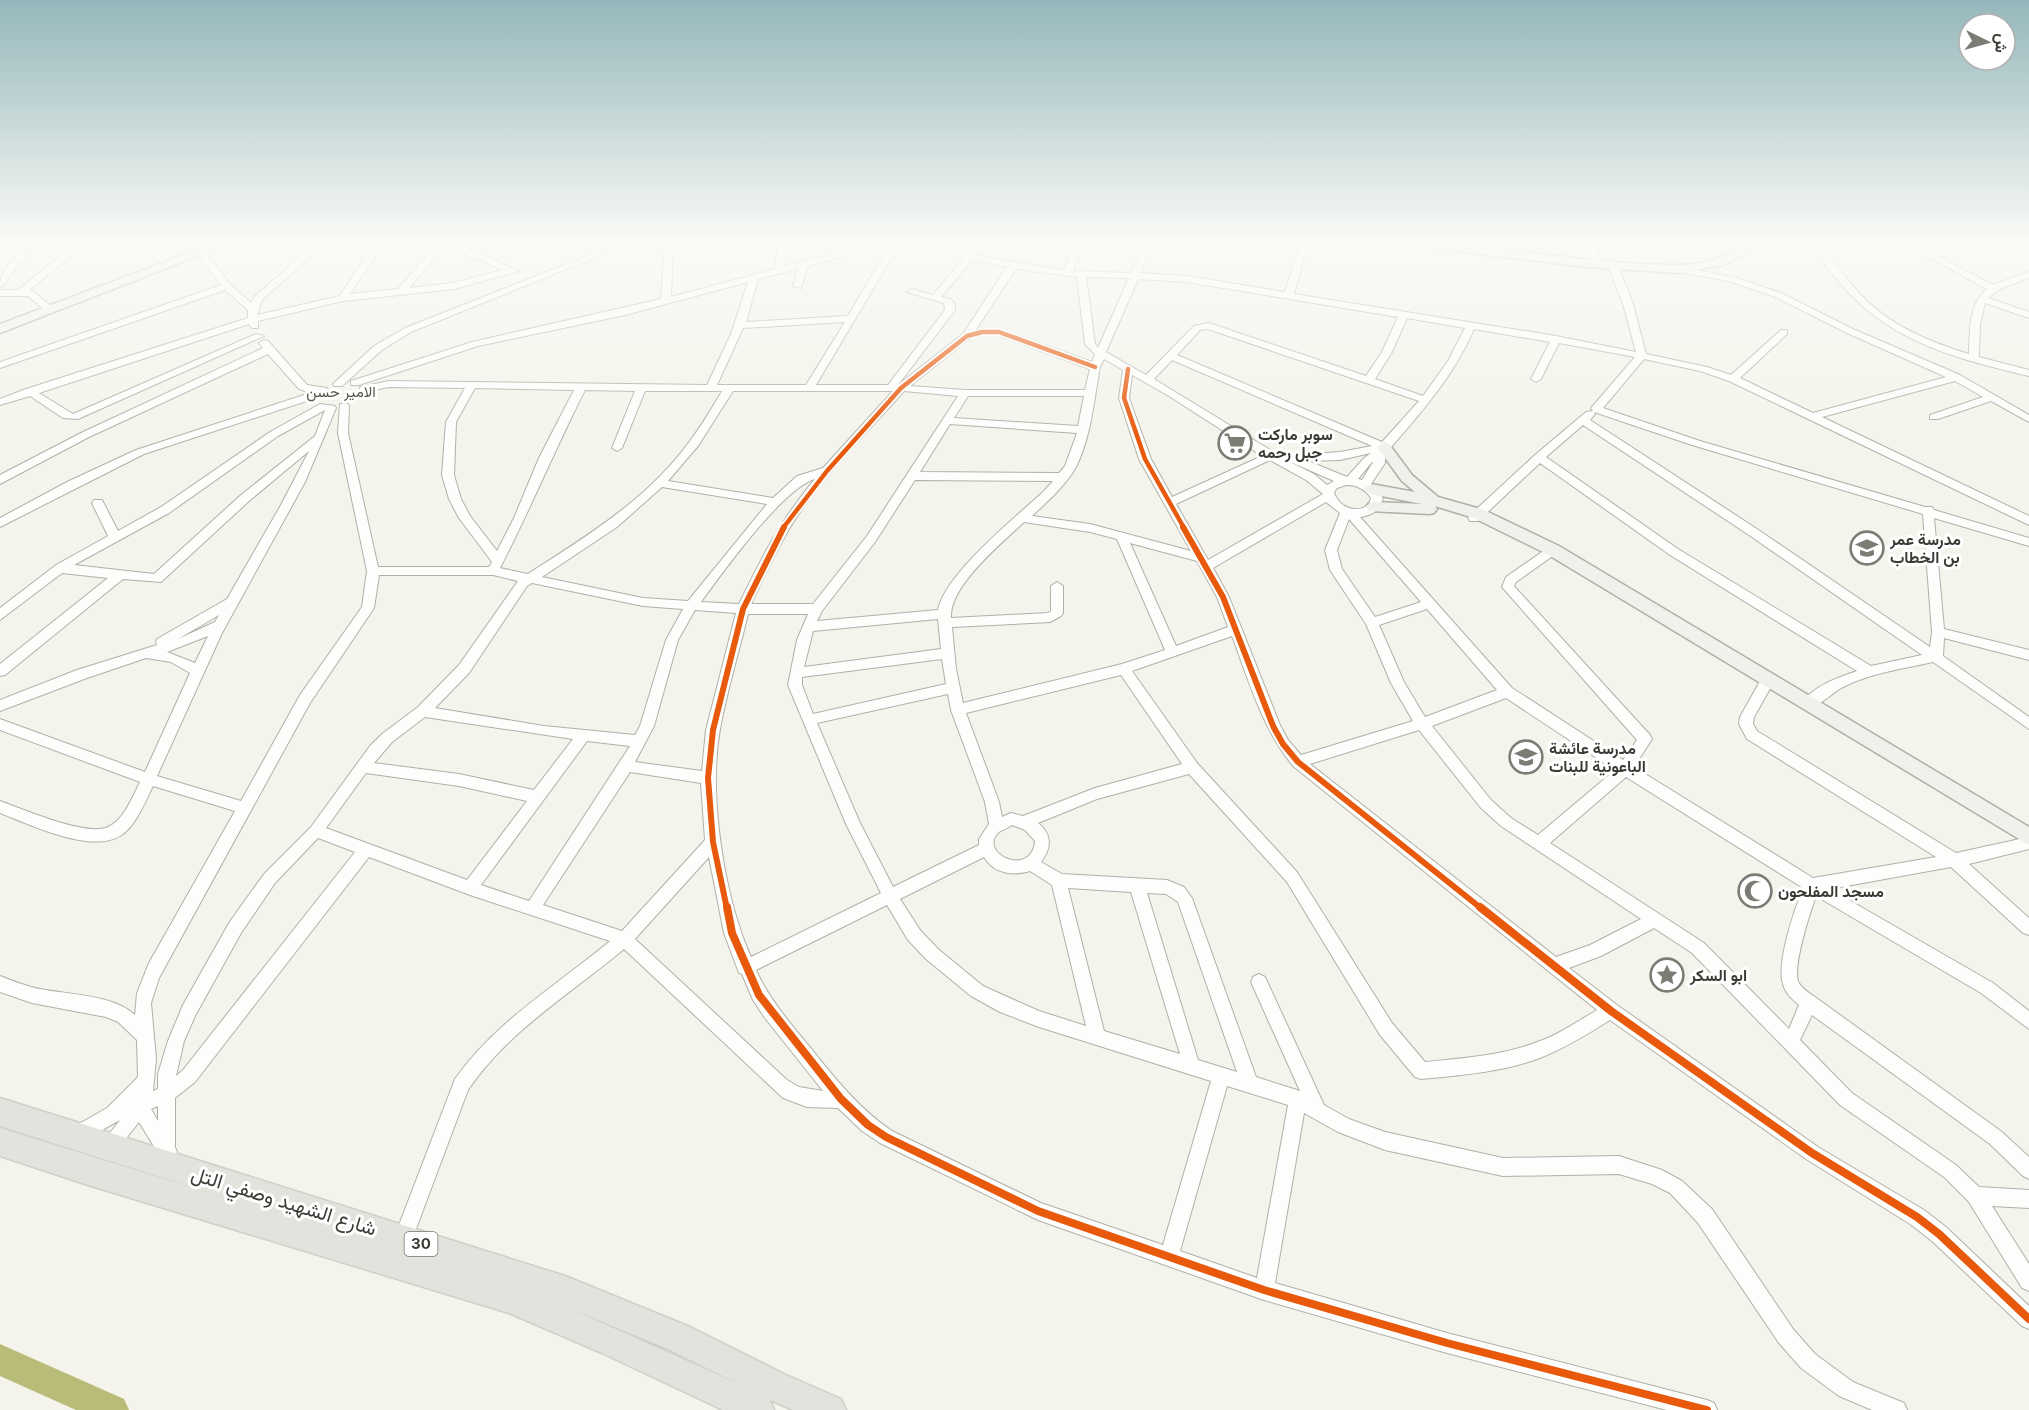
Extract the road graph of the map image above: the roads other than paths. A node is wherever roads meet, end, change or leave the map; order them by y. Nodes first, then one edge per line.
1 (46, 306) edge
2 (60, 306) edge
3 (168, 306) edge
4 (244, 306) edge
5 (254, 306) edge
6 (302, 306) edge
7 (470, 306) edge
8 (651, 306) edge
9 (746, 306) edge
10 (858, 306) edge
11 (950, 306) edge
12 (985, 306) edge
13 (1085, 306) edge
14 (1122, 306) edge
15 (1354, 306) edge
16 (1628, 306) edge
17 (1798, 306) edge
18 (1869, 306) edge
19 (1981, 306) edge
20 (2003, 306) edge
21 (50, 310) junction
22 (1404, 314) junction
23 (252, 315) junction
24 (2029, 315) edge
25 (850, 319) junction
26 (741, 325) junction
27 (1471, 325) junction
28 (0, 329) edge
29 (1784, 332) dead end
30 (260, 336) junction
31 (967, 336) junction
32 (1556, 339) junction
33 (268, 350) junction
34 (1170, 356) junction
35 (1642, 356) junction
36 (1974, 357) junction
37 (1098, 361) junction
38 (0, 365) edge
39 (1128, 369) junction
40 (2029, 374) edge
41 (1956, 377) junction
42 (1536, 378) dead end
43 (1733, 379) junction
44 (1147, 380) junction
45 (1369, 380) junction
46 (338, 384) junction
47 (359, 386) junction
48 (471, 387) junction
49 (580, 387) junction
50 (641, 388) junction
51 (810, 388) junction
52 (896, 388) junction
53 (710, 389) junction
54 (729, 389) junction
55 (30, 391) junction
56 (964, 393) junction
57 (1089, 393) junction
58 (1993, 397) junction
59 (1426, 400) junction
60 (328, 401) junction
61 (0, 402) edge
62 (1596, 409) junction
63 (1811, 417) junction
64 (1934, 417) dead end
65 (2029, 419) edge
66 (947, 421) junction
67 (1584, 421) junction
68 (343, 429) junction
69 (1083, 430) junction
70 (322, 434) junction
71 (1250, 443) junction
72 (617, 448) dead end
73 (1382, 450) junction
74 (1270, 456) junction
75 (1539, 457) junction
76 (1290, 458) junction
77 (827, 471) junction
78 (911, 476) junction
79 (1062, 477) junction
80 (0, 480) edge
81 (1347, 481) junction
82 (660, 483) junction
83 (1368, 487) junction
84 (1328, 494) junction
85 (775, 502) junction
86 (1440, 502) junction
87 (98, 503) dead end
88 (1169, 503) junction
89 (1371, 509) junction
90 (1928, 510) junction
91 (1345, 511) junction
92 (1302, 513) junction
93 (1477, 516) junction
94 (1022, 518) junction
95 (2029, 521) edge
96 (0, 523) edge
97 (1121, 536) junction
98 (115, 538) junction
99 (1376, 540) junction
100 (2029, 542) edge
101 (1553, 550) junction
102 (1203, 562) junction
103 (495, 565) junction
104 (60, 568) junction
105 (373, 571) junction
106 (120, 575) junction
107 (529, 577) junction
108 (1057, 586) dead end
109 (233, 600) junction
110 (1429, 604) junction
111 (691, 606) junction
112 (742, 609) junction
113 (816, 609) junction
114 (0, 615) edge
115 (944, 619) junction
116 (1372, 623) junction
117 (221, 625) junction
118 (808, 627) junction
119 (1235, 630) junction
120 (1938, 632) junction
121 (948, 653) junction
122 (1173, 653) junction
123 (143, 655) junction
124 (2029, 655) edge
125 (1936, 657) junction
126 (1124, 669) junction
127 (0, 670) edge
128 (1868, 671) junction
129 (197, 672) junction
130 (796, 673) junction
131 (1769, 678) junction
132 (953, 688) junction
133 (1507, 692) junction
134 (1809, 703) junction
135 (0, 706) edge
136 (958, 710) junction
137 (423, 711) junction
138 (808, 720) junction
139 (0, 724) edge
140 (1422, 724) junction
141 (2029, 724) edge
142 (583, 736) junction
143 (639, 741) junction
144 (1298, 762) junction
145 (364, 766) junction
146 (626, 766) junction
147 (1192, 767) junction
148 (1625, 769) junction
149 (708, 778) junction
150 (148, 779) junction
151 (538, 796) junction
152 (0, 807) edge
153 (245, 808) junction
154 (1026, 821) junction
155 (996, 824) junction
156 (316, 831) junction
157 (2029, 837) edge
158 (712, 842) junction
159 (2029, 843) edge
160 (1539, 844) junction
161 (986, 849) junction
162 (366, 850) junction
163 (1953, 859) junction
164 (1031, 863) junction
165 (1059, 881) junction
166 (1137, 885) junction
167 (1812, 885) junction
168 (470, 888) junction
169 (891, 898) junction
170 (533, 908) junction
171 (1656, 919) junction
172 (2029, 928) edge
173 (624, 939) junction
174 (1553, 966) junction
175 (746, 968) junction
176 (1259, 982) dead end
177 (0, 984) edge
178 (1809, 1003) junction
179 (1611, 1011) junction
180 (2029, 1021) edge
181 (1097, 1035) junction
182 (147, 1038) junction
183 (1791, 1042) junction
184 (1191, 1064) junction
185 (1222, 1074) junction
186 (146, 1079) junction
187 (1249, 1082) junction
188 (166, 1094) junction
189 (841, 1099) junction
190 (1298, 1099) junction
191 (139, 1105) junction
192 (1317, 1108) junction
193 (0, 1112) edge
194 (75, 1135) junction
195 (0, 1142) edge
196 (110, 1146) junction
197 (166, 1149) junction
198 (2029, 1170) edge
199 (88, 1171) junction
200 (186, 1171) junction
201 (1975, 1196) junction
202 (2029, 1199) edge
203 (403, 1238) junction
204 (1169, 1256) junction
205 (2029, 1281) edge
206 (1264, 1290) junction
207 (2029, 1319) edge
208 (758, 1410) edge
209 (830, 1410) edge
210 (1707, 1410) edge
211 (1897, 1410) edge

1 - 21 street
2 - 21 street
3 - 38 street
4 - 23 street
5 - 23 street
6 - 23 street
7 - 46 street
8 - 47 street
9 - 26 street
10 - 25 street
11 - 52 street
12 - 31 street
13 - 37 street
14 - 37 street
15 - 22 street
16 - 35 street
17 - 41 street
18 - 36 street
19 - 36 street
20 - 24 street
21 - 28 street
22 - 27 street
22 - 45 street
23 - 30 street
23 - 55 street
25 - 26 street
25 - 51 street
26 - 53 street
27 - 32 street
27 - 59 street
29 - 43 street
30 - 33 street
30 - 55 street
31 - 37 street
31 - 52 street
32 - 35 street
32 - 42 street
33 - 60 street
33 - 80 street
34 - 44 street
34 - 45 street
34 - 73 street
35 - 43 street
35 - 62 street
36 - 40 street
37 - 39 street
37 - 57 street
39 - 44 street
39 - 88 street
41 - 58 street
41 - 63 street
43 - 63 street
44 - 71 street
45 - 59 street
46 - 47 street
46 - 60 street
47 - 48 street
47 - 60 street
48 - 49 street
48 - 103 street
49 - 50 street
49 - 103 street
50 - 53 street
50 - 72 street
51 - 52 street
51 - 54 street
52 - 56 street
52 - 77 street
53 - 54 street
54 - 82 street
55 - 61 street
56 - 57 street
56 - 66 street
57 - 69 street
58 - 64 street
58 - 65 street
59 - 73 street
60 - 68 street
60 - 70 street
60 - 96 street
60 - 98 street
62 - 67 street
62 - 90 street
63 - 95 street
66 - 69 street
66 - 78 street
67 - 75 street
67 - 125 street
68 - 70 street
68 - 105 street
69 - 79 street
70 - 106 street
70 - 109 street
71 - 74 street
71 - 76 street
73 - 76 street
73 - 81 street
73 - 83 street
73 - 86 street
74 - 84 street
74 - 88 street
75 - 93 street
75 - 128 street
76 - 81 street
77 - 85 street
77 - 112 street
78 - 79 street
78 - 113 street
79 - 94 street
81 - 83 street
81 - 84 street
82 - 85 street
82 - 107 street
83 - 86 street
83 - 89 street
84 - 91 street
84 - 92 street
85 - 111 street
86 - 93 street
87 - 98 street
88 - 102 street
89 - 91 street
89 - 93 street
89 - 99 street
90 - 100 street
90 - 120 street
91 - 92 street
91 - 99 street
91 - 116 street
92 - 102 street
93 - 101 street
94 - 97 street
94 - 115 street
97 - 102 street
97 - 122 street
98 - 104 street
99 - 110 street
101 - 131 street
101 - 148 street
102 - 119 street
103 - 105 street
103 - 107 street
104 - 106 street
104 - 114 street
105 - 153 street
106 - 127 street
107 - 111 street
107 - 137 street
108 - 115 street
109 - 117 street
109 - 123 street
110 - 116 street
110 - 133 street
111 - 112 street
111 - 143 street
112 - 113 street
112 - 149 street
113 - 118 street
115 - 118 street
115 - 121 street
116 - 140 street
117 - 123 street
117 - 129 street
118 - 130 street
119 - 122 street
119 - 144 street
120 - 124 street
120 - 125 street
121 - 130 street
121 - 132 street
122 - 126 street
123 - 129 street
123 - 135 street
125 - 128 street
125 - 141 street
126 - 136 street
126 - 147 street
128 - 134 street
129 - 150 street
130 - 138 street
131 - 134 street
131 - 163 street
132 - 136 street
132 - 138 street
133 - 140 street
133 - 148 street
134 - 157 street
136 - 155 street
137 - 142 street
137 - 145 street
138 - 169 street
139 - 150 street
140 - 144 street
140 - 160 street
142 - 143 street
142 - 151 street
143 - 146 street
144 - 174 street
145 - 151 street
145 - 156 street
146 - 149 street
146 - 170 street
147 - 154 street
147 - 179 street
148 - 160 street
148 - 167 street
149 - 158 street
150 - 152 street
150 - 153 street
151 - 168 street
153 - 182 street
154 - 155 street
154 - 164 street
155 - 161 street
156 - 162 street
156 - 188 street
158 - 173 street
158 - 175 street
159 - 163 street
160 - 171 street
161 - 164 street
161 - 169 street
162 - 168 street
162 - 188 street
163 - 167 street
163 - 172 street
164 - 165 street
165 - 166 street
165 - 181 street
166 - 184 street
166 - 187 street
167 - 178 street
167 - 180 street
168 - 170 street
169 - 175 street
169 - 181 street
170 - 173 street
171 - 174 street
171 - 183 street
173 - 189 street
173 - 203 street
174 - 179 street
175 - 189 street
176 - 192 street
177 - 182 street
178 - 183 street
178 - 198 street
179 - 207 street
181 - 184 street
182 - 186 street
183 - 201 street
184 - 185 street
185 - 187 street
185 - 204 street
186 - 191 street
186 - 194 street
187 - 190 street
188 - 191 street
188 - 197 street
189 - 204 street
190 - 192 street
190 - 206 street
191 - 196 street
191 - 197 street
192 - 211 street
193 - 194 main road, شارع الشهيد وصفي التل / 30
194 - 196 main road, شارع الشهيد وصفي التل / 30
195 - 199 main road, شارع الشهيد وصفي التل / 30
196 - 199 street
196 - 200 main road, شارع الشهيد وصفي التل / 30
197 - 200 street
199 - 208 main road, شارع الشهيد وصفي التل / 30
200 - 203 main road, شارع الشهيد وصفي التل / 30
201 - 202 street
201 - 205 street
203 - 209 main road, شارع الشهيد وصفي التل / 30
204 - 206 street
206 - 210 street

